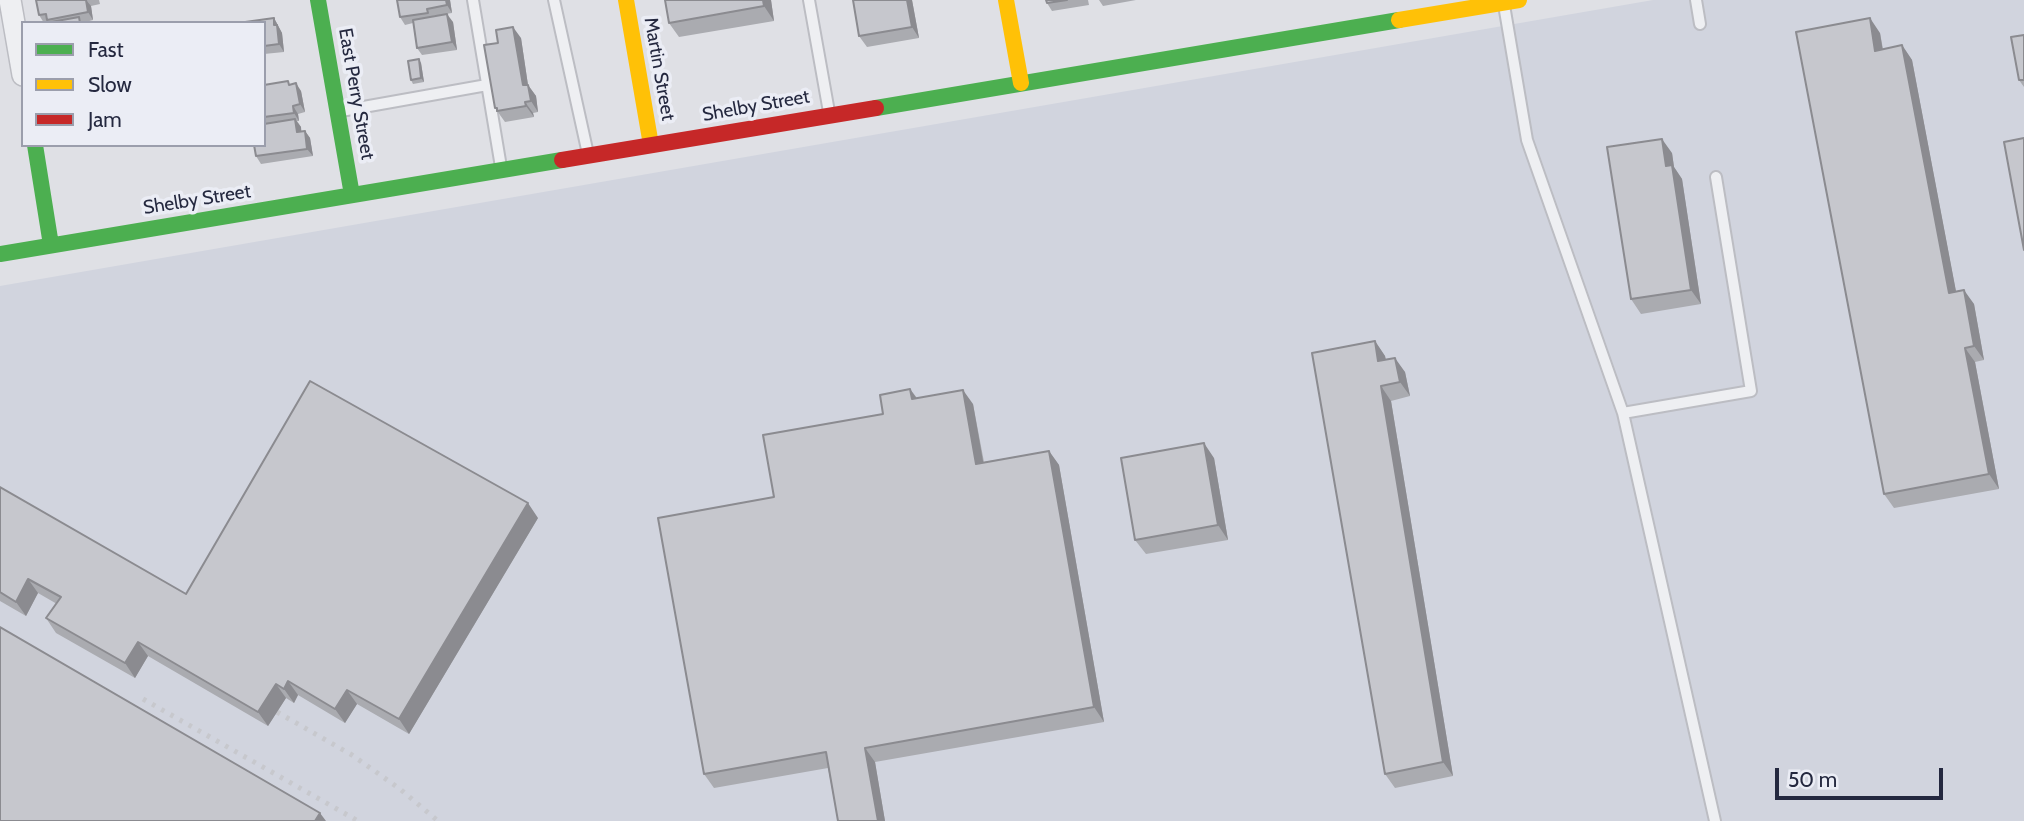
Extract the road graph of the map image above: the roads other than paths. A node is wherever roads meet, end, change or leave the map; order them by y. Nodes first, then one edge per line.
1 (10, 0) edge
2 (318, 0) edge
3 (473, 0) edge
4 (554, 0) edge
5 (626, 0) edge
6 (809, 0) edge
7 (1006, 0) edge
8 (1696, 0) edge
9 (1511, 1) edge
10 (1426, 8) edge
11 (1700, 24) dead end
12 (21, 63) edge
13 (1021, 83) junction
14 (487, 85) junction
15 (338, 112) junction
16 (830, 115) junction
17 (651, 145) junction
18 (35, 147) edge
19 (588, 154) junction
20 (501, 170) junction
21 (1716, 177) dead end
22 (352, 195) junction
23 (51, 245) junction
24 (0, 254) edge
25 (1623, 412) junction
26 (1715, 821) edge

1 - 12 street
2 - 15 main road, East Perry Street
3 - 14 lane
4 - 19 lane
5 - 17 main road, Martin Street
6 - 16 lane
7 - 13 main road
8 - 11 lane
9 - 10 main road, Shelby Street
9 - 25 lane
10 - 13 main road, Shelby Street
13 - 16 main road, Shelby Street
14 - 15 lane
14 - 20 lane
15 - 22 main road, East Perry Street
16 - 17 main road, Shelby Street
17 - 19 main road, Shelby Street
18 - 23 main road
19 - 20 main road, Shelby Street
20 - 22 main road, Shelby Street
21 - 25 lane
22 - 23 main road, Shelby Street
23 - 24 main road, Shelby Street
25 - 26 lane

